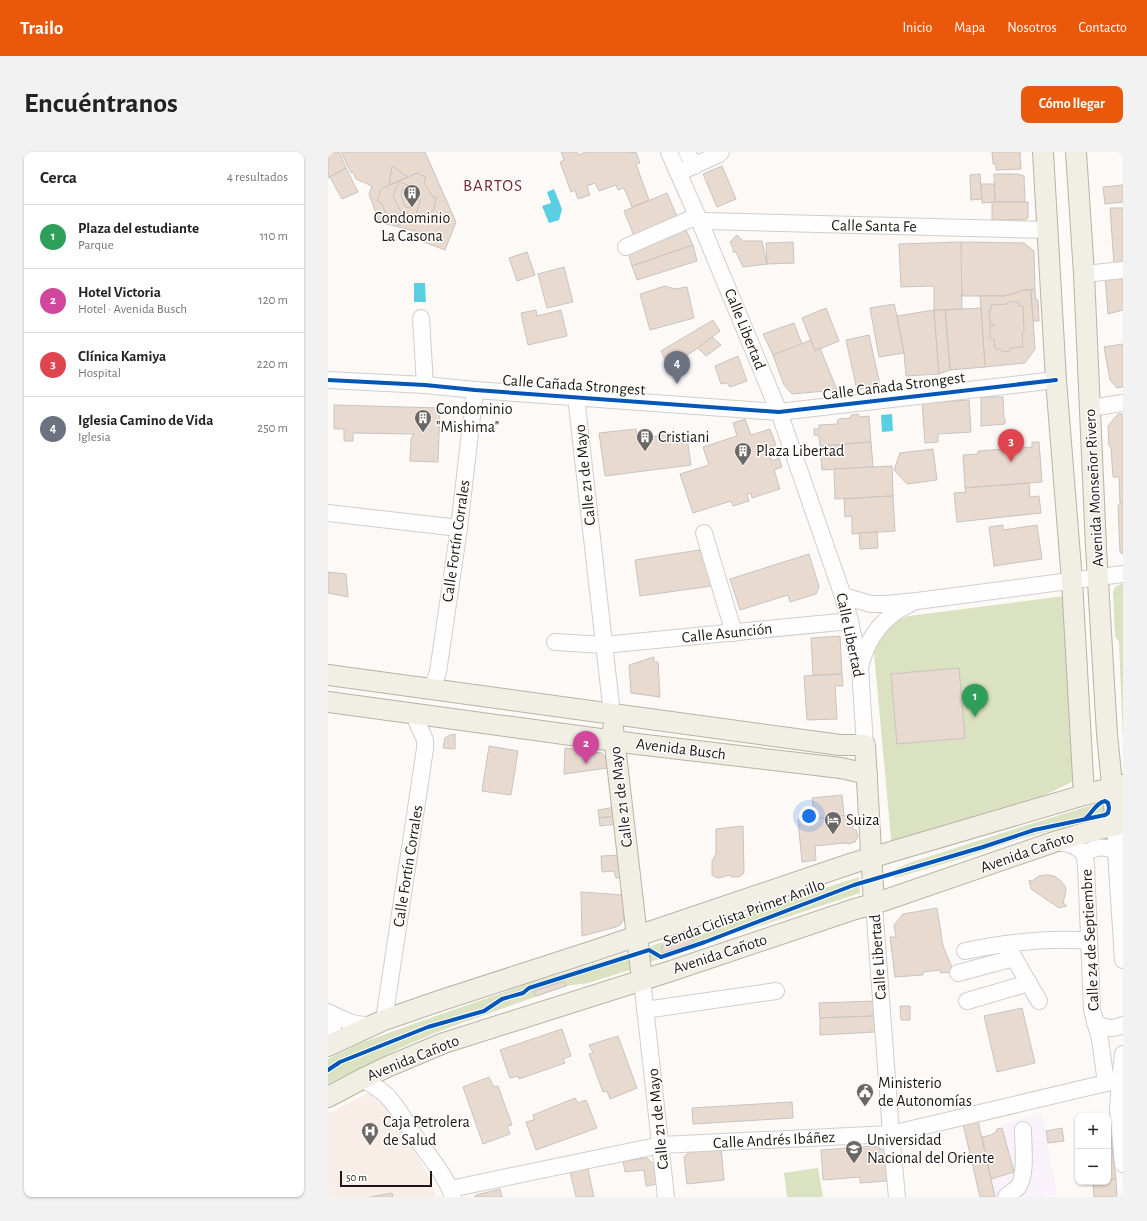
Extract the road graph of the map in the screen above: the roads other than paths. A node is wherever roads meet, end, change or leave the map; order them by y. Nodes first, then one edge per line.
1 (669, 152) edge
2 (721, 152) edge
3 (1043, 152) edge
4 (1076, 153) edge
5 (690, 159) edge
6 (678, 173) junction
7 (699, 219) junction
8 (1047, 230) junction
9 (626, 247) dead end
10 (1123, 270) edge
11 (1084, 274) junction
12 (421, 318) dead end
13 (328, 380) edge
14 (1056, 380) junction
15 (425, 385) junction
16 (475, 390) junction
17 (576, 397) junction
18 (1123, 403) edge
19 (1090, 408) junction
20 (779, 412) junction
21 (328, 513) edge
22 (459, 528) junction
23 (704, 533) dead end
24 (1096, 547) junction
25 (1070, 549) junction
26 (1123, 574) edge
27 (1098, 577) junction
28 (1072, 581) junction
29 (843, 596) junction
30 (916, 601) junction
31 (850, 621) junction
32 (734, 633) junction
33 (555, 642) dead end
34 (604, 645) junction
35 (860, 668) junction
36 (428, 689) junction
37 (331, 690) edge
38 (413, 714) junction
39 (612, 714) junction
40 (638, 718) junction
41 (614, 741) junction
42 (637, 744) junction
43 (840, 745) junction
44 (865, 745) junction
45 (841, 768) junction
46 (867, 774) junction
47 (1118, 786) edge
48 (1084, 795) junction
49 (1120, 824) edge
50 (1054, 842) junction
51 (1116, 851) junction
52 (1084, 854) junction
53 (871, 858) junction
54 (874, 904) junction
55 (1122, 923) edge
56 (637, 936) junction
57 (1089, 941) junction
58 (1006, 944) junction
59 (1123, 953) edge
60 (1014, 958) junction
61 (1123, 960) edge
62 (976, 968) junction
63 (958, 973) dead end
64 (642, 980) junction
65 (1029, 983) junction
66 (776, 991) dead end
67 (967, 1001) dead end
68 (1039, 1001) dead end
69 (646, 1010) junction
70 (328, 1012) edge
71 (328, 1017) edge
72 (379, 1022) junction
73 (1095, 1023) junction
74 (1123, 1025) edge
75 (330, 1045) edge
76 (1123, 1054) edge
77 (362, 1079) junction
78 (1116, 1081) edge
79 (328, 1097) edge
80 (1023, 1130) dead end
81 (891, 1134) junction
82 (661, 1146) junction
83 (1123, 1164) edge
84 (452, 1193) edge
85 (666, 1197) edge
86 (897, 1197) edge
87 (1006, 1197) edge

1 - 6 street, Calle Libertad
2 - 5 street
3 - 8 main road, Avenida Monseñor Rivero
4 - 11 main road, Avenida Monseñor Rivero
5 - 6 street
6 - 7 street, Calle Libertad
7 - 8 street, Calle Santa Fe
7 - 9 street
7 - 20 street, Calle Libertad
8 - 14 main road, Avenida Monseñor Rivero
10 - 11 street
11 - 19 main road, Avenida Monseñor Rivero
12 - 15 street
13 - 15 street, Calle Cañada Strongest
14 - 20 street, Calle Cañada Strongest
14 - 25 main road, Avenida Monseñor Rivero
15 - 16 street, Calle Cañada Strongest
16 - 17 street, Calle Cañada Strongest
16 - 22 street, Calle Fortín Corrales
17 - 20 street, Calle Cañada Strongest
17 - 34 street, Calle 21 de Mayo
18 - 19 street
19 - 24 main road, Avenida Monseñor Rivero
20 - 29 street, Calle Libertad
21 - 22 street
22 - 36 street, Calle Fortín Corrales
23 - 32 street
24 - 25 main road
24 - 27 main road, Avenida Monseñor Rivero
25 - 28 main road, Avenida Monseñor Rivero
26 - 27 street
27 - 28 street
27 - 47 main road, Avenida Monseñor Rivero
28 - 30 street
28 - 48 main road, Avenida Monseñor Rivero
29 - 30 street
29 - 31 street, Calle Libertad
30 - 35 street
31 - 32 street, Calle Asunción
31 - 35 street, Calle Libertad
32 - 34 street, Calle Asunción
33 - 34 street, Calle Asunción
34 - 39 street, Calle 21 de Mayo
35 - 44 street, Calle Libertad
36 - 37 main road, Avenida Busch
36 - 39 main road, Avenida Busch
37 - 38 main road, Avenida Busch
38 - 41 main road, Avenida Busch
38 - 72 street, Calle Fortín Corrales
39 - 40 main road, Avenida Busch
39 - 41 main road, Calle 21 de Mayo
40 - 42 main road
40 - 43 main road, Avenida Busch
41 - 42 main road, Avenida Busch
41 - 56 main road, Calle 21 de Mayo
42 - 45 main road, Avenida Busch
43 - 44 main road, Avenida Busch
43 - 45 main road
44 - 46 main road, Calle Libertad
45 - 46 main road, Avenida Busch
46 - 53 main road, Calle Libertad
47 - 48 main road
47 - 49 main road, Avenida Monseñor Rivero
48 - 53 main road
49 - 50 main road, Avenida Cañoto
49 - 51 street, Calle 24 de Septiembre
50 - 52 street, Calle 24 de Septiembre
50 - 54 main road, Avenida Cañoto
51 - 52 street
51 - 55 street, Calle 24 de Septiembre
52 - 57 street, Calle 24 de Septiembre
53 - 54 main road, Calle Libertad
53 - 56 main road
54 - 64 main road, Avenida Cañoto
54 - 81 street, Calle Libertad
55 - 59 street, Calle 24 de Septiembre
56 - 64 main road, Calle 21 de Mayo
56 - 72 main road
57 - 58 street
57 - 73 street, Calle 24 de Septiembre
58 - 60 street
58 - 62 street
59 - 61 street, Calle 24 de Septiembre
60 - 62 street
60 - 65 street
62 - 63 street
64 - 69 street, Calle 21 de Mayo
64 - 77 main road, Avenida Cañoto
65 - 67 street
65 - 68 street
66 - 69 street
69 - 82 street, Calle 21 de Mayo
70 - 72 street
71 - 75 street
72 - 75 main road
73 - 74 street
73 - 78 street, Calle 24 de Septiembre
76 - 78 street, Calle 24 de Septiembre
77 - 79 main road, Avenida Cañoto
77 - 84 street
78 - 81 street, Calle Andrés Ibáñez
78 - 83 street, Calle 24 de Septiembre
80 - 87 street
81 - 82 street, Calle Andrés Ibáñez
81 - 86 street, Calle Libertad
82 - 84 street, Calle Andrés Ibáñez
82 - 85 street, Calle 21 de Mayo

